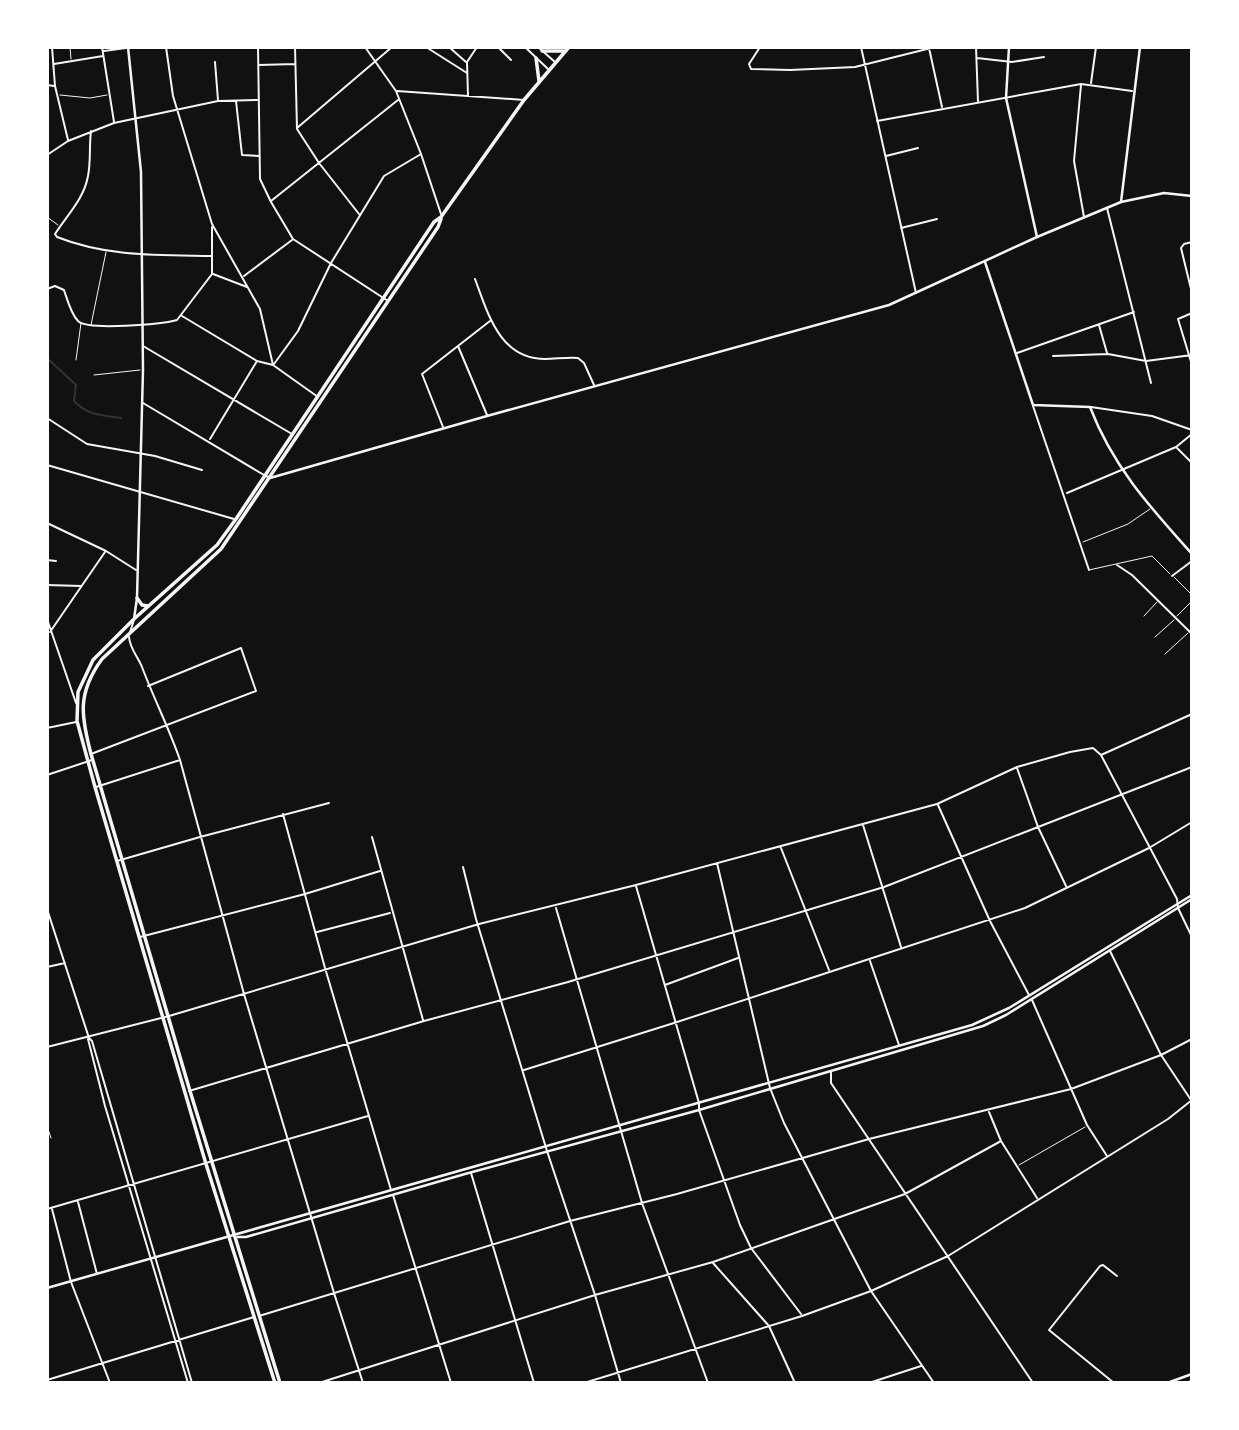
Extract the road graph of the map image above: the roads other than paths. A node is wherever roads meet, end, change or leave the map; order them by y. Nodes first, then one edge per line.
1 (52, 47) edge
2 (70, 47) edge
3 (128, 47) edge
4 (166, 47) edge
5 (258, 47) edge
6 (295, 47) edge
7 (365, 47) edge
8 (392, 47) edge
9 (426, 47) edge
10 (449, 47) edge
11 (477, 47) edge
12 (498, 47) edge
13 (524, 47) edge
14 (760, 47) edge
15 (861, 47) edge
16 (935, 47) edge
17 (976, 47) edge
18 (1009, 47) edge
19 (1097, 47) edge
20 (1140, 47) edge
21 (929, 48) edge
22 (102, 49) edge
23 (540, 49) edge
24 (567, 49) edge
25 (103, 56) junction
26 (1044, 57) dead end
27 (536, 58) junction
28 (977, 58) junction
29 (512, 60) dead end
30 (72, 61) junction
31 (375, 61) junction
32 (1009, 61) junction
33 (215, 62) dead end
34 (467, 62) junction
35 (555, 63) junction
36 (295, 64) junction
37 (53, 65) junction
38 (258, 65) junction
39 (864, 65) junction
40 (549, 70) junction
41 (467, 73) junction
42 (539, 81) junction
43 (1081, 84) junction
44 (1090, 84) junction
45 (47, 85) edge
46 (55, 86) junction
47 (396, 91) junction
48 (1133, 91) junction
49 (58, 95) junction
50 (110, 95) junction
51 (468, 97) junction
52 (1006, 98) junction
53 (258, 100) junction
54 (399, 100) junction
55 (524, 100) junction
56 (218, 101) junction
57 (236, 101) junction
58 (978, 102) junction
59 (942, 108) junction
60 (177, 109) junction
61 (137, 120) junction
62 (877, 121) junction
63 (114, 123) junction
64 (297, 129) junction
65 (91, 131) junction
66 (68, 141) junction
67 (918, 148) dead end
68 (48, 154) edge
69 (421, 154) junction
70 (260, 156) junction
71 (885, 156) junction
72 (319, 163) junction
73 (1192, 196) edge
74 (271, 202) junction
75 (1121, 202) junction
76 (1107, 207) junction
77 (359, 214) junction
78 (47, 217) edge
79 (441, 217) junction
80 (1084, 217) junction
81 (937, 219) dead end
82 (212, 224) junction
83 (60, 226) junction
84 (901, 228) junction
85 (1037, 237) junction
86 (293, 239) junction
87 (1192, 242) edge
88 (106, 251) junction
89 (142, 256) junction
90 (212, 256) junction
91 (985, 262) junction
92 (331, 263) junction
93 (212, 274) junction
94 (243, 277) junction
95 (475, 279) dead end
96 (1190, 279) edge
97 (250, 288) junction
98 (47, 289) edge
99 (1192, 293) edge
100 (916, 294) junction
101 (386, 299) junction
102 (1134, 312) junction
103 (1192, 313) edge
104 (181, 316) junction
105 (490, 321) junction
106 (80, 323) junction
107 (142, 324) junction
108 (1098, 324) junction
109 (91, 325) junction
110 (457, 345) junction
111 (143, 346) junction
112 (1016, 353) junction
113 (1108, 354) junction
114 (1053, 356) dead end
115 (1190, 356) edge
116 (76, 360) dead end
117 (257, 361) junction
118 (1146, 361) junction
119 (273, 365) junction
120 (1192, 365) edge
121 (143, 370) junction
122 (94, 375) dead end
123 (1151, 383) dead end
124 (594, 386) junction
125 (235, 398) junction
126 (320, 398) junction
127 (142, 402) junction
128 (1033, 405) junction
129 (1090, 407) junction
130 (487, 415) junction
131 (47, 418) edge
132 (444, 428) junction
133 (1192, 430) edge
134 (1192, 434) edge
135 (295, 435) junction
136 (209, 440) junction
137 (1176, 447) junction
138 (1192, 463) edge
139 (47, 465) edge
140 (1120, 469) junction
141 (202, 470) dead end
142 (268, 477) junction
143 (141, 492) junction
144 (1065, 494) junction
145 (1151, 508) junction
146 (239, 520) junction
147 (47, 523) edge
148 (1081, 543) junction
149 (106, 551) junction
150 (1192, 554) edge
151 (47, 560) edge
152 (56, 561) dead end
153 (1192, 561) edge
154 (1117, 565) junction
155 (1089, 570) joint
156 (138, 572) junction
157 (1172, 576) junction
158 (47, 585) edge
159 (81, 586) junction
160 (1192, 596) edge
161 (138, 598) junction
162 (1158, 601) junction
163 (1192, 601) edge
164 (150, 606) junction
165 (1144, 616) dead end
166 (1176, 618) junction
167 (47, 619) edge
168 (134, 619) junction
169 (50, 632) junction
170 (130, 632) junction
171 (1191, 633) edge
172 (52, 636) junction
173 (1155, 637) dead end
174 (47, 638) edge
175 (1165, 654) dead end
176 (148, 685) junction
177 (77, 704) junction
178 (1192, 714) edge
179 (77, 721) junction
180 (168, 724) junction
181 (47, 728) edge
182 (88, 755) junction
183 (1101, 755) junction
184 (180, 760) junction
185 (90, 761) junction
186 (1017, 767) junction
187 (1192, 767) edge
188 (47, 775) edge
189 (97, 786) junction
190 (1122, 796) junction
191 (329, 803) dead end
192 (937, 804) junction
193 (283, 814) junction
194 (1192, 822) edge
195 (863, 824) junction
196 (1038, 827) junction
197 (200, 836) junction
198 (372, 837) dead end
199 (781, 847) junction
200 (1149, 848) junction
201 (961, 859) junction
202 (119, 861) junction
203 (717, 862) junction
204 (463, 867) dead end
205 (380, 871) junction
206 (636, 885) junction
207 (884, 887) junction
208 (1066, 887) junction
209 (304, 894) junction
210 (1192, 897) edge
211 (555, 906) junction
212 (1178, 906) junction
213 (47, 909) edge
214 (805, 911) junction
215 (391, 912) junction
216 (222, 916) junction
217 (990, 921) junction
218 (479, 924) junction
219 (316, 933) junction
220 (732, 933) junction
221 (142, 937) junction
222 (1192, 937) edge
223 (401, 946) junction
224 (1109, 948) junction
225 (901, 949) junction
226 (655, 955) junction
227 (738, 958) junction
228 (869, 960) junction
229 (66, 962) junction
230 (47, 967) edge
231 (325, 968) junction
232 (830, 971) junction
233 (575, 979) junction
234 (664, 985) junction
235 (244, 994) junction
236 (1030, 998) junction
237 (501, 999) junction
238 (748, 999) junction
239 (167, 1017) junction
240 (424, 1021) junction
241 (674, 1023) junction
242 (89, 1038) junction
243 (1192, 1039) edge
244 (347, 1045) junction
245 (899, 1046) junction
246 (47, 1047) edge
247 (597, 1047) junction
248 (888, 1052) junction
249 (1161, 1055) junction
250 (267, 1068) junction
251 (831, 1068) junction
252 (524, 1070) junction
253 (769, 1083) junction
254 (770, 1088) junction
255 (1071, 1089) junction
256 (187, 1091) junction
257 (1192, 1101) edge
258 (699, 1103) junction
259 (699, 1110) junction
260 (988, 1111) junction
261 (113, 1115) junction
262 (368, 1116) junction
263 (108, 1117) junction
264 (1087, 1125) junction
265 (47, 1126) edge
266 (621, 1128) junction
267 (51, 1138) dead end
268 (869, 1139) junction
269 (288, 1140) junction
270 (1001, 1141) junction
271 (546, 1149) junction
272 (1107, 1156) junction
273 (802, 1158) junction
274 (212, 1162) junction
275 (206, 1164) junction
276 (1017, 1167) junction
277 (470, 1170) junction
278 (723, 1180) junction
279 (133, 1184) junction
280 (128, 1185) junction
281 (392, 1193) junction
282 (905, 1194) junction
283 (1038, 1200) junction
284 (78, 1201) junction
285 (642, 1203) junction
286 (52, 1208) junction
287 (47, 1209) edge
288 (312, 1216) junction
289 (833, 1218) junction
290 (570, 1221) junction
291 (232, 1238) junction
292 (491, 1245) junction
293 (751, 1248) junction
294 (948, 1256) junction
295 (154, 1259) junction
296 (713, 1262) junction
297 (416, 1266) junction
298 (669, 1274) junction
299 (97, 1275) junction
300 (1117, 1276) dead end
301 (71, 1282) junction
302 (47, 1289) edge
303 (871, 1291) junction
304 (334, 1293) junction
305 (595, 1295) junction
306 (802, 1315) junction
307 (256, 1317) junction
308 (515, 1320) junction
309 (769, 1326) junction
310 (180, 1341) junction
311 (176, 1342) junction
312 (439, 1344) junction
313 (695, 1348) junction
314 (103, 1363) junction
315 (922, 1365) junction
316 (359, 1370) junction
317 (618, 1373) junction
318 (1192, 1374) edge
319 (47, 1380) edge
320 (880, 1381) edge
321 (110, 1383) edge
322 (188, 1383) edge
323 (192, 1383) edge
324 (277, 1383) edge
325 (319, 1383) edge
326 (363, 1383) edge
327 (451, 1383) edge
328 (534, 1383) edge
329 (584, 1383) edge
330 (621, 1383) edge
331 (708, 1383) edge
332 (795, 1383) edge
333 (869, 1383) edge
334 (934, 1383) edge
335 (1032, 1383) edge
336 (1114, 1383) edge
337 (1167, 1383) edge

1 - 37 street
2 - 30 lane
3 - 22 street
3 - 61 main road
4 - 60 street
5 - 38 street
6 - 36 street
7 - 31 street
8 - 31 street
9 - 41 street
10 - 34 street
11 - 34 street
12 - 29 street
13 - 27 street
14 - 39 street
15 - 39 street
16 - 21 street
17 - 28 street
18 - 32 main road
19 - 44 street
20 - 48 main road
21 - 39 street
21 - 59 street
22 - 25 street
23 - 24 main road
23 - 35 street
24 - 35 main road
25 - 30 street
25 - 50 street
26 - 32 street
27 - 40 street
27 - 42 main road
28 - 32 street
28 - 58 street
30 - 37 street
31 - 47 street
31 - 64 street
32 - 52 main road
33 - 56 street
34 - 41 street
35 - 40 main road
36 - 38 street
36 - 64 street
37 - 46 street
38 - 53 street
39 - 62 street
40 - 42 main road
41 - 51 street
42 - 55 main road
43 - 44 street
43 - 52 street
43 - 80 street
44 - 48 street
45 - 46 street
46 - 49 street
47 - 51 street
47 - 54 street
48 - 75 main road
49 - 50 lane
49 - 66 street
50 - 63 street
51 - 55 street
52 - 58 street
52 - 85 main road
53 - 57 street
53 - 70 street
54 - 69 street
54 - 72 street
55 - 79 main road
56 - 57 street
56 - 60 street
57 - 70 street
58 - 59 street
59 - 62 street
60 - 61 street
60 - 82 street
61 - 63 street
61 - 89 main road
62 - 71 street
63 - 65 street
64 - 72 street
65 - 66 street
65 - 83 street
66 - 68 street
67 - 71 street
69 - 77 street
69 - 79 street
70 - 74 street
71 - 84 street
72 - 74 street
72 - 77 street
73 - 75 main road
74 - 86 street
75 - 76 main road
76 - 80 main road
76 - 102 street
77 - 92 street
78 - 83 lane
79 - 101 main road
80 - 85 main road
81 - 84 street
82 - 90 street
82 - 94 street
83 - 88 street
84 - 100 street
85 - 91 main road
86 - 92 street
86 - 94 street
87 - 96 street
88 - 89 street
88 - 109 lane
89 - 90 street
89 - 107 main road
90 - 93 street
91 - 100 main road
91 - 112 main road
92 - 101 street
92 - 119 street
93 - 97 street
93 - 104 street
94 - 97 street
95 - 105 street
96 - 99 street
97 - 119 street
98 - 106 street
100 - 124 main road
101 - 126 main road
102 - 108 street
102 - 118 street
103 - 115 street
104 - 107 street
104 - 117 street
105 - 110 street
105 - 124 street
106 - 109 street
106 - 116 lane
107 - 109 street
107 - 111 main road
108 - 112 street
108 - 113 street
110 - 130 street
110 - 132 street
111 - 121 main road
111 - 125 street
112 - 128 main road
113 - 114 street
113 - 118 street
115 - 118 street
115 - 120 street
117 - 119 street
117 - 125 street
118 - 123 street
119 - 126 street
121 - 122 lane
121 - 127 main road
124 - 130 main road
125 - 135 street
125 - 136 street
126 - 135 main road
127 - 136 street
127 - 143 main road
128 - 129 main road
128 - 144 street
129 - 133 street
129 - 140 main road
130 - 132 main road
131 - 141 street
132 - 142 main road
134 - 137 street
135 - 142 main road
136 - 142 street
137 - 138 street
137 - 140 street
139 - 143 street
140 - 144 street
140 - 145 main road
142 - 146 main road
143 - 146 street
143 - 156 main road
144 - 148 street
145 - 148 lane
145 - 150 main road
146 - 164 main road
146 - 170 main road
147 - 149 street
148 - 155 street
149 - 156 street
149 - 159 street
151 - 152 street
153 - 157 street
154 - 155 lane
154 - 157 lane
154 - 162 street
156 - 161 main road
157 - 160 lane
158 - 159 street
159 - 169 street
161 - 164 main road
161 - 168 main road
162 - 165 lane
162 - 166 street
163 - 166 lane
164 - 168 main road
166 - 171 street
166 - 173 lane
167 - 169 street
168 - 170 street
168 - 177 main road
169 - 172 street
170 - 176 street
170 - 182 main road
171 - 175 lane
172 - 174 street
172 - 177 street
176 - 180 street
176 - 180 street
177 - 179 main road
178 - 183 street
179 - 181 street
179 - 182 main road
180 - 182 street
180 - 184 street
182 - 185 main road
183 - 186 street
183 - 190 street
184 - 189 street
184 - 197 street
185 - 188 street
185 - 189 main road
186 - 192 street
186 - 196 street
187 - 190 street
189 - 202 main road
190 - 196 street
190 - 200 street
191 - 193 street
192 - 195 street
192 - 201 street
193 - 197 street
193 - 209 street
194 - 200 street
195 - 199 street
195 - 207 street
196 - 201 street
196 - 208 street
197 - 202 street
197 - 216 street
198 - 205 street
199 - 203 street
199 - 214 street
200 - 208 street
200 - 212 street
201 - 207 street
201 - 217 street
202 - 221 main road
203 - 206 street
203 - 220 street
204 - 218 street
205 - 209 street
205 - 215 street
206 - 211 street
206 - 226 street
207 - 214 street
207 - 225 street
208 - 217 street
209 - 216 street
209 - 219 street
210 - 212 main road
211 - 218 street
211 - 233 street
212 - 222 street
212 - 224 main road
213 - 229 street
214 - 220 street
214 - 232 street
215 - 219 street
215 - 223 street
216 - 221 street
216 - 235 street
217 - 225 street
217 - 236 street
218 - 223 street
218 - 237 street
219 - 231 street
220 - 226 street
220 - 227 street
221 - 239 main road
223 - 231 street
223 - 240 street
224 - 236 main road
224 - 249 street
225 - 228 street
226 - 233 street
226 - 234 street
227 - 234 street
227 - 238 street
228 - 232 street
228 - 245 street
229 - 230 street
229 - 242 street
231 - 235 street
231 - 244 street
232 - 238 street
233 - 237 street
233 - 247 street
234 - 241 street
235 - 239 street
235 - 250 street
236 - 245 main road
236 - 248 main road
236 - 255 street
237 - 240 street
237 - 252 street
238 - 241 street
238 - 253 street
239 - 242 street
239 - 256 main road
240 - 244 street
241 - 247 street
241 - 258 street
242 - 246 street
242 - 261 street
242 - 263 street
243 - 249 street
244 - 250 street
244 - 262 street
245 - 248 main road
247 - 252 street
247 - 266 street
248 - 251 main road
249 - 255 street
249 - 257 street
250 - 256 street
250 - 269 street
251 - 253 main road
251 - 254 main road
251 - 268 street
252 - 271 street
253 - 254 street
253 - 258 main road
254 - 259 main road
254 - 273 street
255 - 260 street
255 - 264 street
256 - 274 main road
256 - 275 main road
257 - 272 street
258 - 259 street
258 - 266 main road
259 - 266 main road
259 - 278 street
260 - 268 street
260 - 270 street
261 - 263 street
261 - 279 street
262 - 269 street
262 - 281 street
263 - 280 street
264 - 272 street
264 - 276 lane
265 - 267 lane
266 - 271 main road
266 - 285 street
268 - 273 street
268 - 282 street
269 - 274 street
269 - 288 street
270 - 276 street
270 - 282 street
271 - 277 main road
271 - 290 street
272 - 283 street
273 - 278 street
273 - 289 street
274 - 275 street
274 - 291 main road
275 - 279 street
275 - 291 main road
276 - 283 street
277 - 281 main road
277 - 292 street
278 - 285 street
278 - 293 street
279 - 280 street
279 - 295 street
280 - 284 street
280 - 295 street
281 - 288 main road
281 - 297 street
282 - 289 street
282 - 294 street
283 - 294 street
284 - 286 street
284 - 299 street
285 - 290 street
285 - 298 street
286 - 287 street
286 - 301 street
288 - 291 main road
288 - 304 street
289 - 293 street
289 - 303 street
290 - 292 street
290 - 305 street
291 - 295 main road
291 - 307 main road
292 - 297 street
292 - 308 street
293 - 296 street
293 - 306 street
294 - 303 street
294 - 335 street
295 - 299 main road
295 - 310 street
295 - 311 street
296 - 298 street
296 - 309 street
297 - 304 street
297 - 312 street
298 - 305 street
298 - 313 street
299 - 301 main road
300 - 336 street
301 - 302 main road
301 - 314 street
303 - 306 street
303 - 315 street
304 - 307 street
304 - 316 street
305 - 308 street
305 - 317 street
306 - 309 street
307 - 310 street
307 - 324 main road
308 - 312 street
308 - 328 street
309 - 313 street
309 - 332 street
310 - 311 street
310 - 323 street
311 - 314 street
311 - 322 street
312 - 316 street
312 - 327 street
313 - 317 street
313 - 331 street
314 - 319 street
314 - 321 street
315 - 320 street
315 - 334 street
316 - 325 street
316 - 326 street
317 - 329 street
317 - 330 street
318 - 337 main road
320 - 333 street

